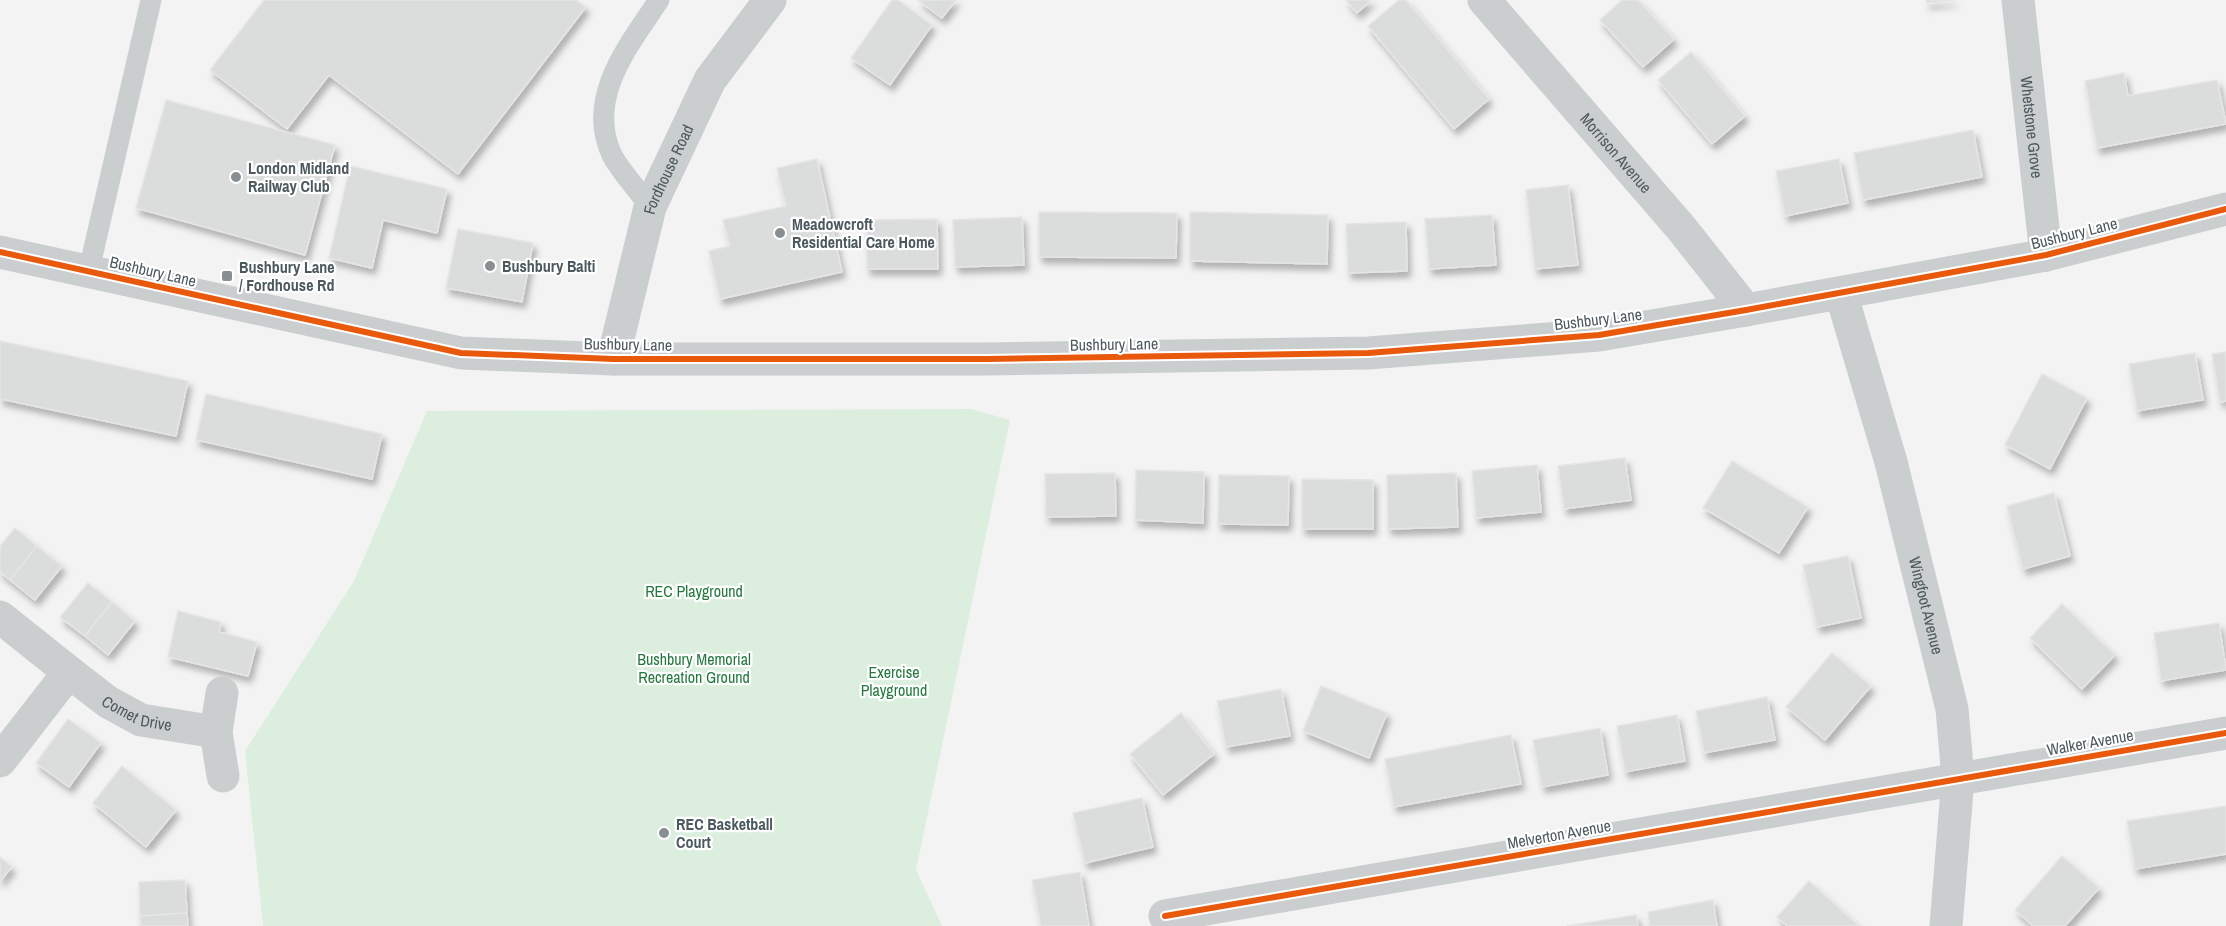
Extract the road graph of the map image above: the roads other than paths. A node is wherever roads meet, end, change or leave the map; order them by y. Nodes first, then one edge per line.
1 (151, 0) edge
2 (659, 0) edge
3 (770, 0) edge
4 (1484, 0) edge
5 (2018, 0) edge
6 (651, 207) junction
7 (2226, 209) edge
8 (0, 252) edge
9 (2046, 255) junction
10 (89, 270) junction
11 (1840, 293) junction
12 (1746, 310) junction
13 (613, 359) junction
14 (0, 617) edge
15 (69, 672) junction
16 (222, 693) dead end
17 (216, 732) junction
18 (2226, 733) edge
19 (0, 760) edge
20 (223, 776) dead end
21 (1958, 778) junction
22 (1165, 916) dead end
23 (1946, 926) edge

1 - 10 lane
2 - 6 lane
3 - 6 street, Fordhouse Road
4 - 12 street, Morrison Avenue
5 - 9 street, Whetstone Grove
6 - 13 street, Fordhouse Road
7 - 9 street, Bushbury Lane
8 - 10 street, Bushbury Lane
9 - 11 street, Bushbury Lane
10 - 13 street, Bushbury Lane
11 - 12 street, Bushbury Lane
11 - 21 street, Wingfoot Avenue
12 - 13 street, Bushbury Lane
14 - 15 street, Comet Drive
15 - 17 street, Comet Drive
15 - 19 street
16 - 17 street
17 - 20 street
18 - 21 street, Walker Avenue
21 - 22 street, Melverton Avenue
21 - 23 street, Wingfoot Avenue

